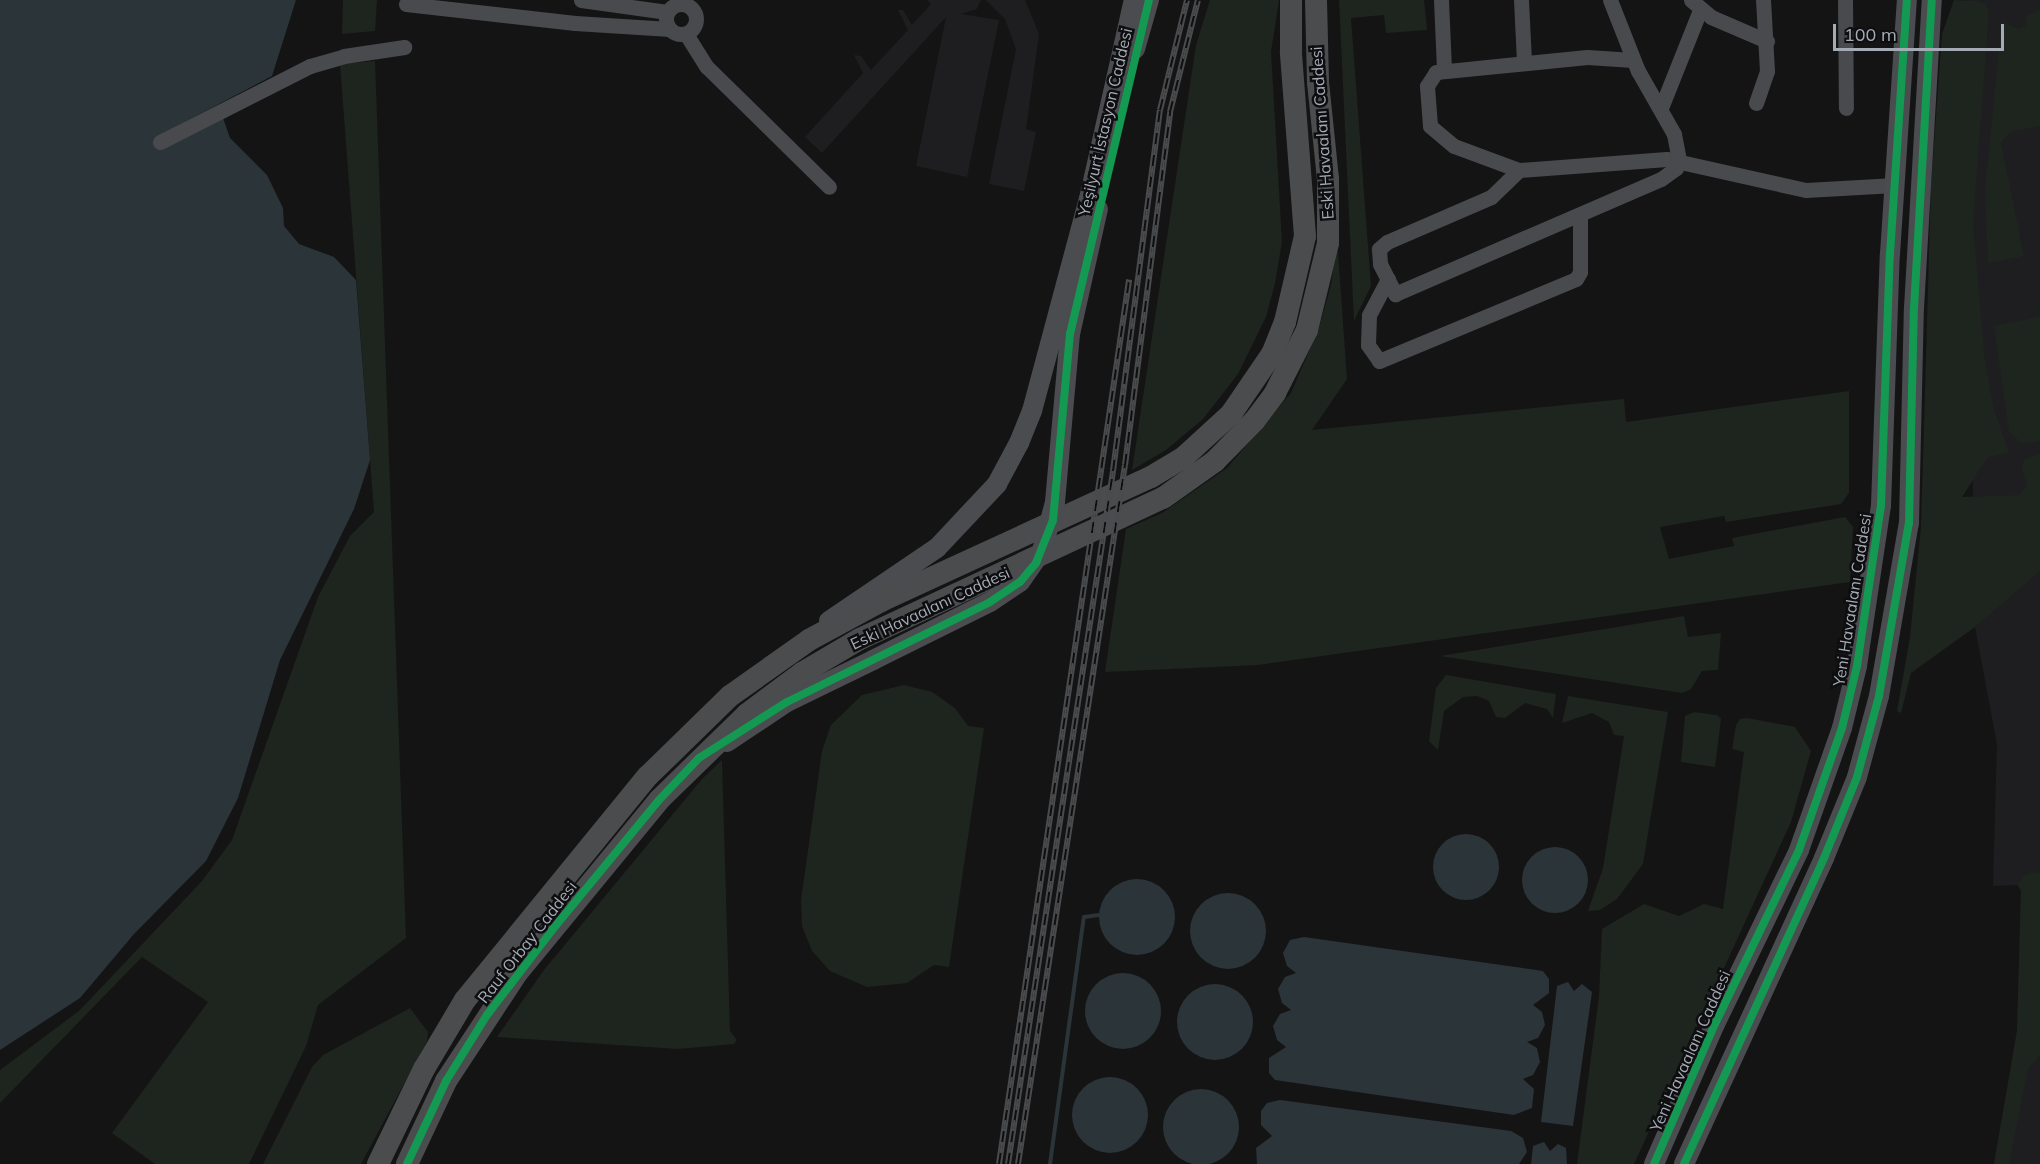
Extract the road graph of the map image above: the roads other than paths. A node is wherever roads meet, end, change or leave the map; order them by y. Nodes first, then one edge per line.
1 (581, 0) edge
2 (1134, 0) edge
3 (1149, 0) edge
4 (1292, 0) edge
5 (1316, 0) edge
6 (1441, 0) edge
7 (1521, 0) edge
8 (1610, 0) edge
9 (1763, 0) edge
10 (1845, 0) edge
11 (1907, 0) edge
12 (1932, 0) edge
13 (406, 4) dead end
14 (673, 5) edge
15 (1696, 5) edge
16 (670, 29) junction
17 (686, 34) junction
18 (1767, 41) junction
19 (404, 46) dead end
20 (1633, 60) junction
21 (1524, 62) junction
22 (1444, 69) junction
23 (1756, 103) dead end
24 (1661, 108) junction
25 (1846, 108) dead end
26 (159, 142) dead end
27 (1679, 160) junction
28 (1519, 170) junction
29 (1894, 185) junction
30 (1920, 186) junction
31 (829, 187) dead end
32 (1580, 215) junction
33 (1388, 279) junction
34 (1888, 306) junction
35 (1914, 308) junction
36 (809, 640) junction
37 (699, 758) junction
38 (378, 1164) edge
39 (407, 1164) edge
40 (1654, 1164) edge
41 (1684, 1164) edge

1 - 14 street
2 - 36 main road, Yeşilyurt İstasyon Caddesi
3 - 37 main road, Yeşilyurt İstasyon Caddesi, bridge
4 - 36 highway, Eski Havaalanı Caddesi
5 - 37 highway, Eski Havaalanı Caddesi
6 - 22 street
7 - 21 street
8 - 20 street
9 - 18 street
10 - 25 street
11 - 29 main road, Yeni Havaalanı Caddesi
12 - 30 main road
13 - 16 street
14 - 16 street
14 - 17 street
15 - 18 street
15 - 24 street
16 - 17 street
17 - 31 street
18 - 23 street
19 - 26 street
20 - 21 street
20 - 24 street
21 - 22 street
22 - 28 street
24 - 27 street
27 - 28 street
27 - 29 street
27 - 32 street
28 - 33 street
29 - 30 main road
29 - 34 main road, Yeni Havaalanı Caddesi
30 - 35 main road
32 - 33 street
32 - 33 street
34 - 35 main road
34 - 40 main road, Yeni Havaalanı Caddesi
35 - 41 main road
36 - 38 highway, Rauf Orbay Caddesi
37 - 39 highway, Rauf Orbay Caddesi

